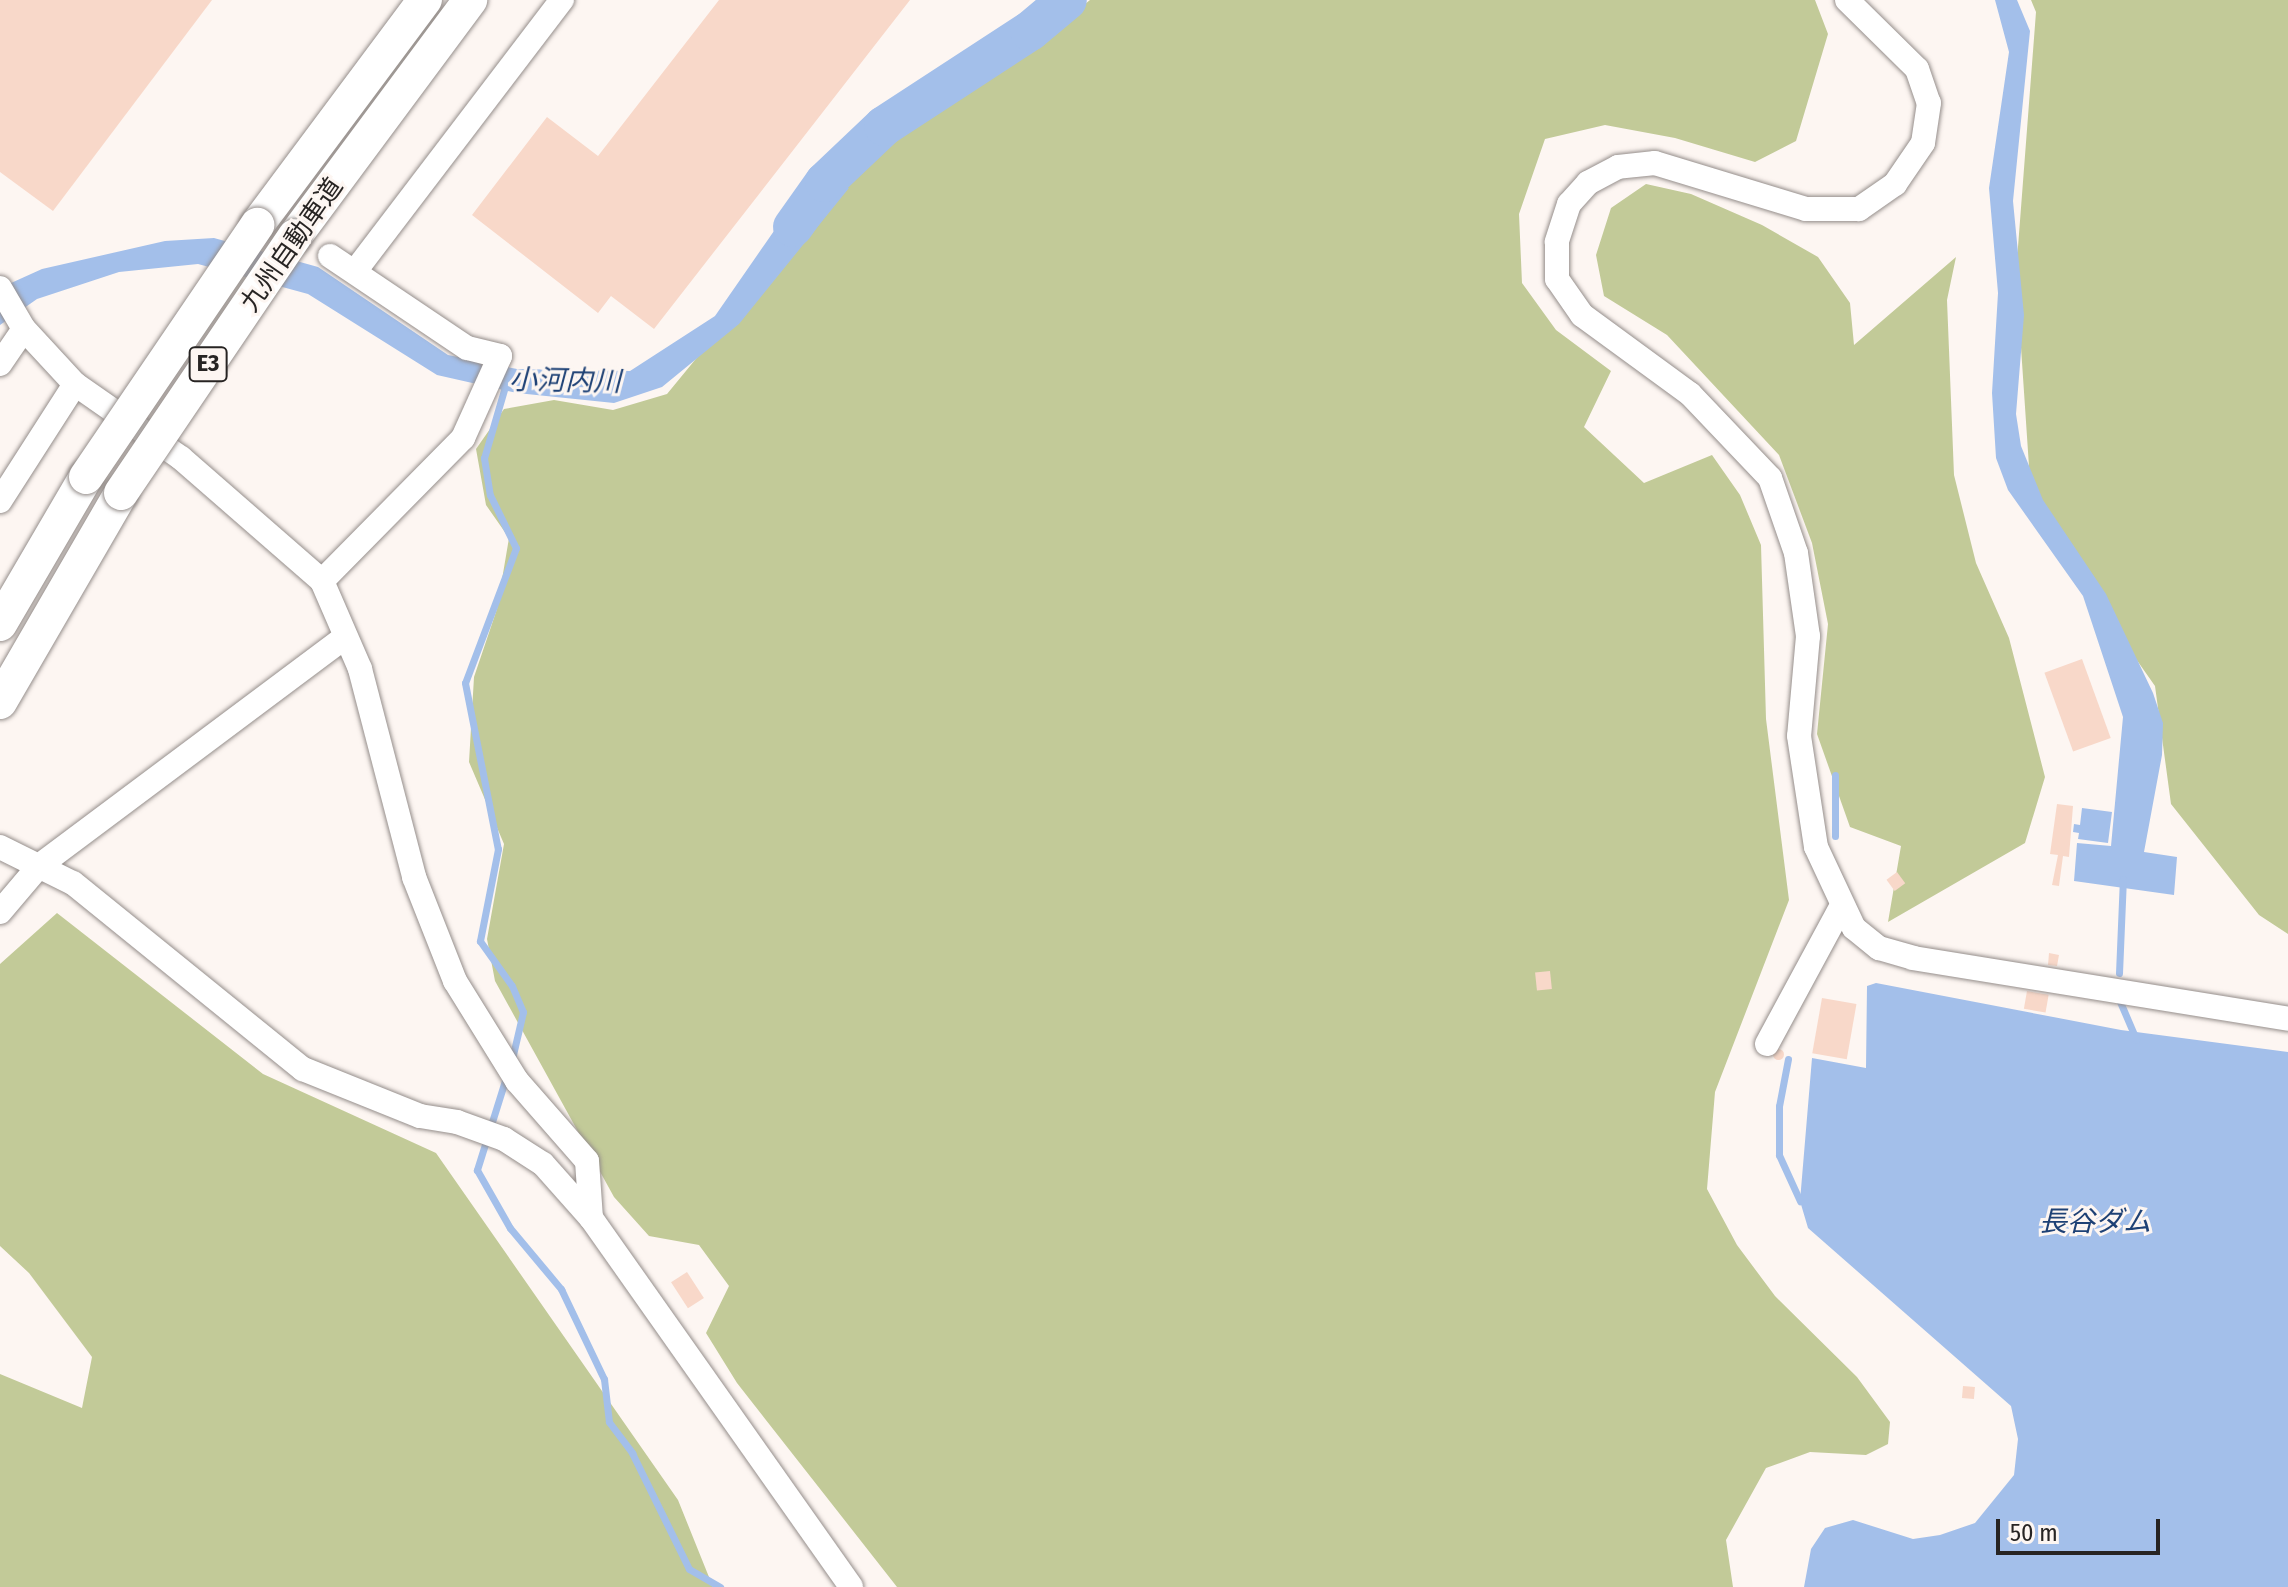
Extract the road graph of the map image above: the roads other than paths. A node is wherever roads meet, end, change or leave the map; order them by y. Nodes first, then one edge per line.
1 (425, 0) edge
2 (470, 0) edge
3 (562, 0) edge
4 (1847, 0) edge
5 (330, 256) dead end
6 (356, 270) junction
7 (0, 288) edge
8 (24, 329) junction
9 (0, 364) edge
10 (75, 384) junction
11 (0, 501) edge
12 (322, 581) junction
13 (0, 624) edge
14 (344, 638) junction
15 (0, 702) edge
16 (0, 847) edge
17 (39, 866) junction
18 (1841, 907) junction
19 (0, 912) edge
20 (2288, 1019) edge
21 (1767, 1044) dead end
22 (591, 1218) junction
23 (851, 1587) edge

1 - 13 highway, 九州自動車道 / E3, bridge
2 - 15 highway, 九州自動車道 / E3, bridge
3 - 6 street
4 - 18 street
5 - 6 street
6 - 12 street
7 - 8 street
8 - 9 street
8 - 10 street
10 - 11 street
10 - 12 street
12 - 14 street
14 - 17 street
14 - 22 street
16 - 17 street
17 - 19 street
17 - 22 street
18 - 20 street
18 - 21 street
22 - 23 street

